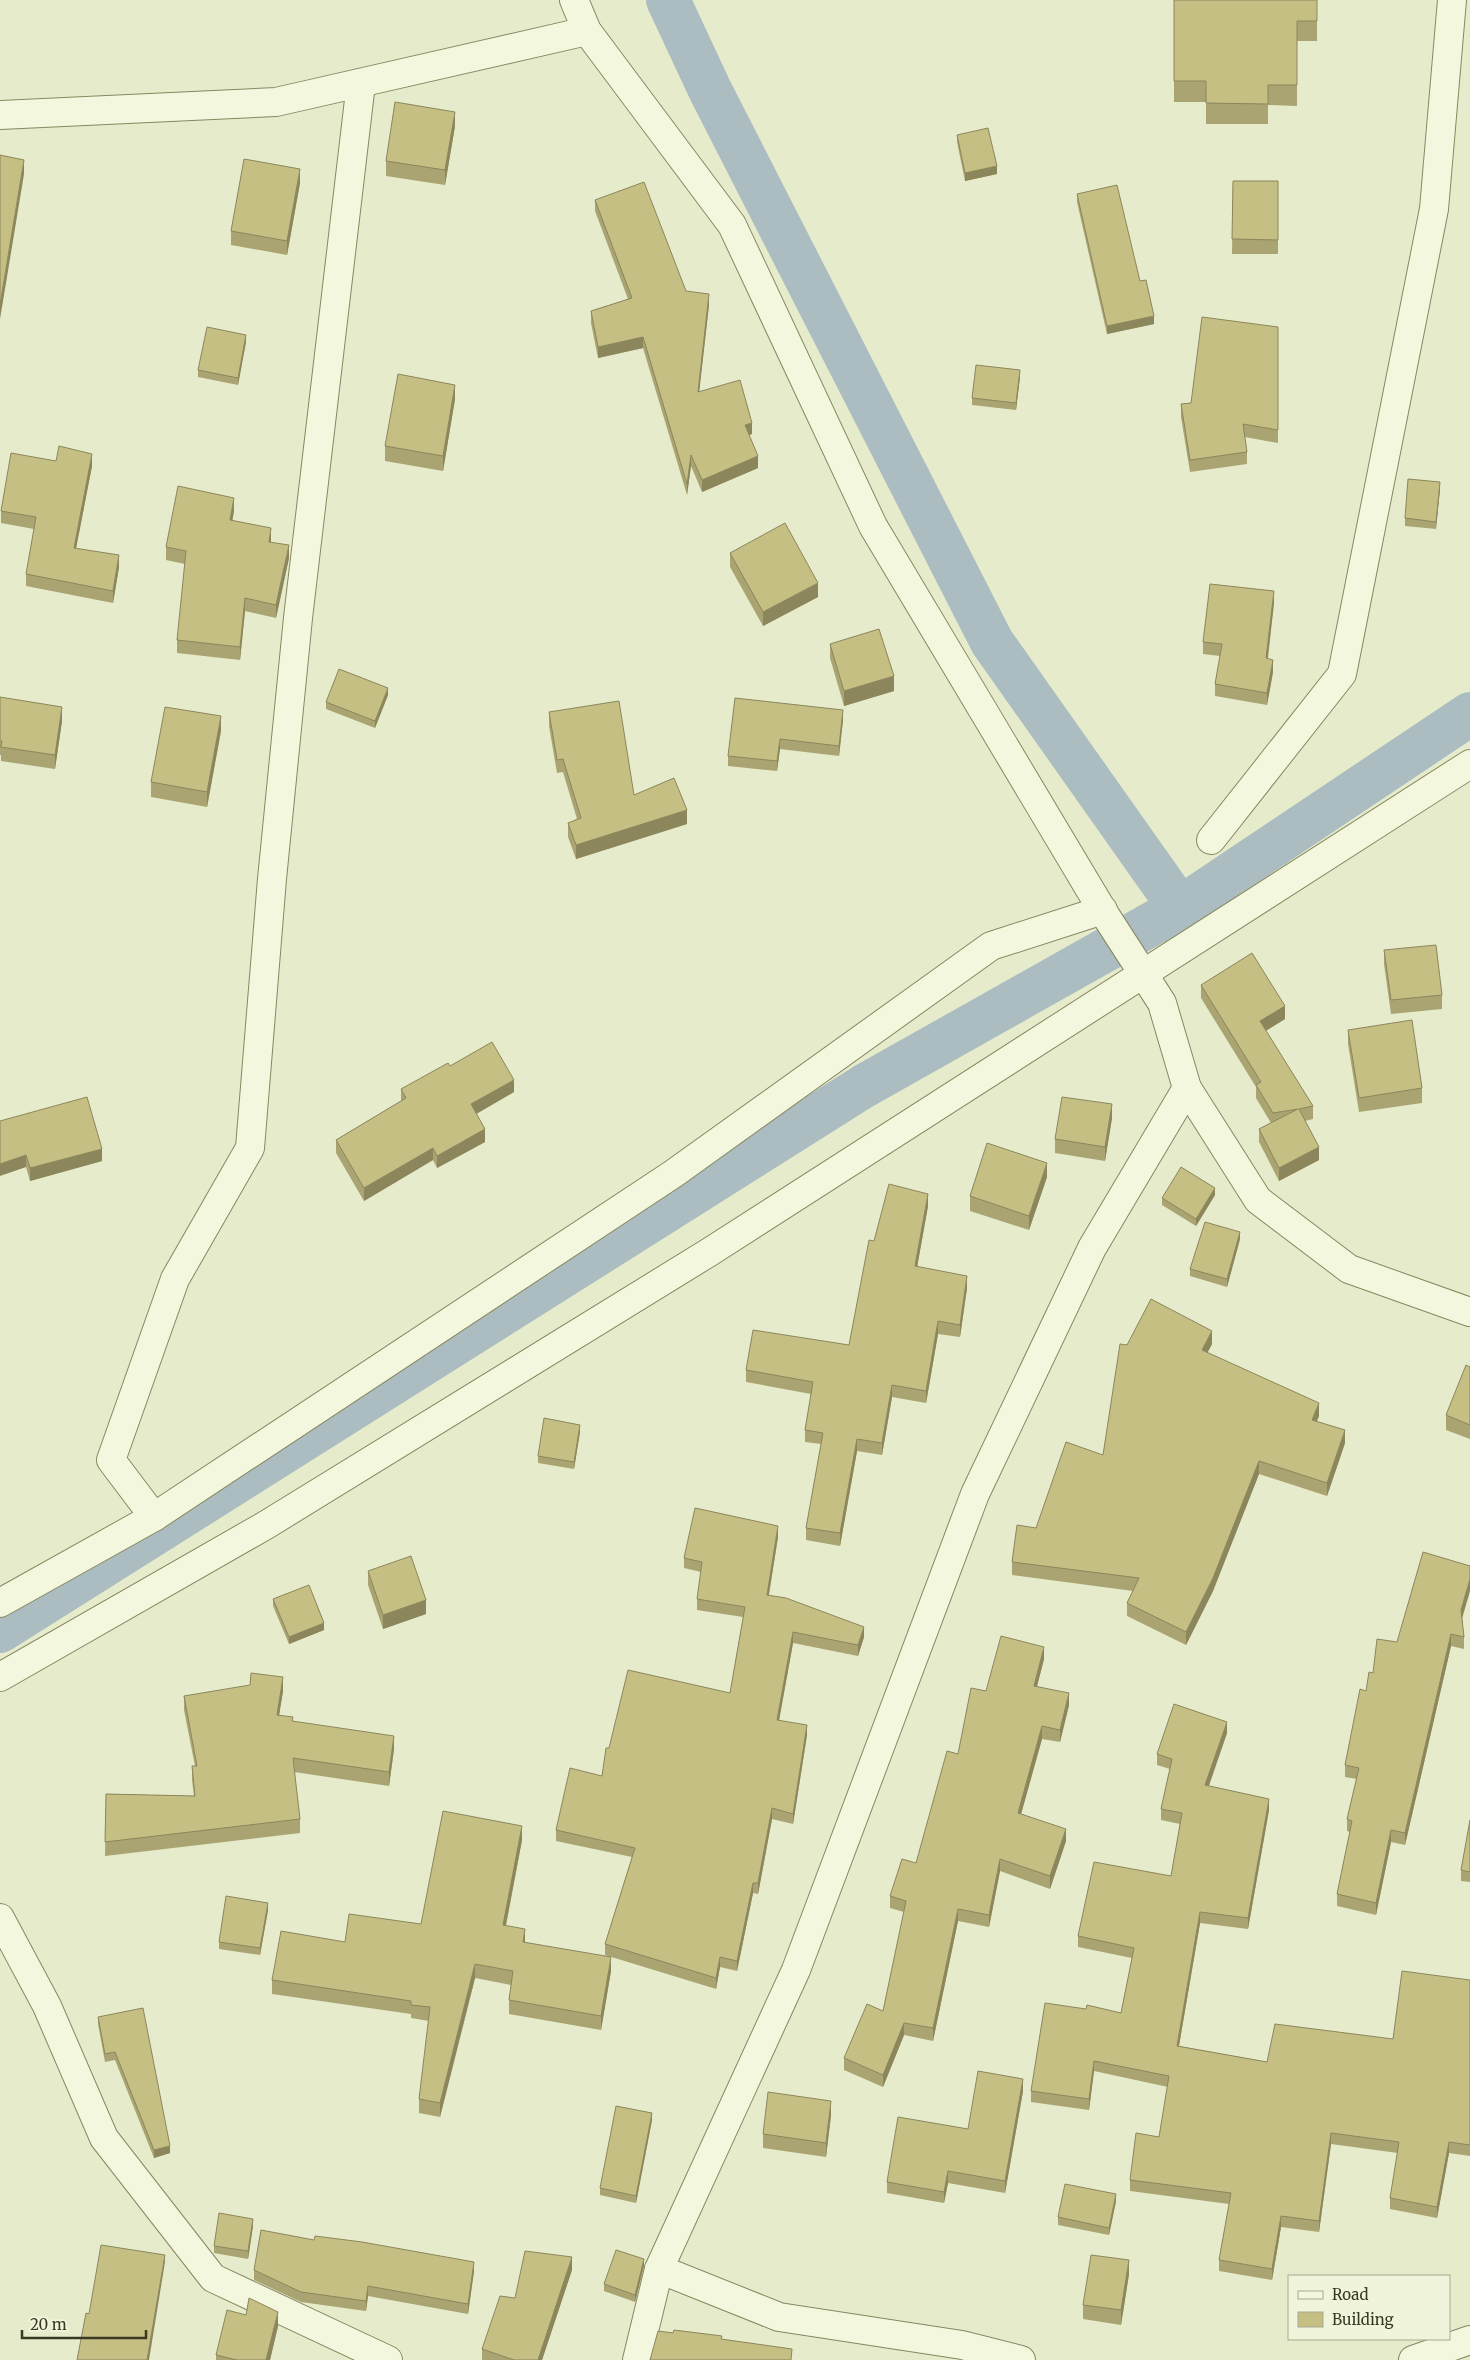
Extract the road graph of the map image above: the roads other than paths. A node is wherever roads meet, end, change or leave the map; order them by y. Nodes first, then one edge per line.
1 (574, 0) edge
2 (1452, 0) edge
3 (587, 32) junction
4 (361, 83) junction
5 (0, 115) edge
6 (1470, 764) edge
7 (1211, 840) dead end
8 (1103, 911) junction
9 (1142, 973) junction
10 (1187, 1088) junction
11 (1470, 1312) edge
12 (154, 1517) junction
13 (0, 1603) edge
14 (0, 1677) edge
15 (0, 1918) edge
16 (659, 2269) junction
17 (1470, 2340) edge
18 (388, 2360) edge
19 (637, 2360) edge
20 (1021, 2360) edge
21 (1413, 2360) edge

1 - 3 street
2 - 7 street
3 - 4 street
3 - 8 street
4 - 5 street
4 - 12 street
6 - 9 street
8 - 9 street
8 - 12 street
9 - 10 street
9 - 14 street
10 - 11 street
10 - 16 street
12 - 13 street
15 - 18 street
16 - 19 street
16 - 20 street
17 - 21 street

